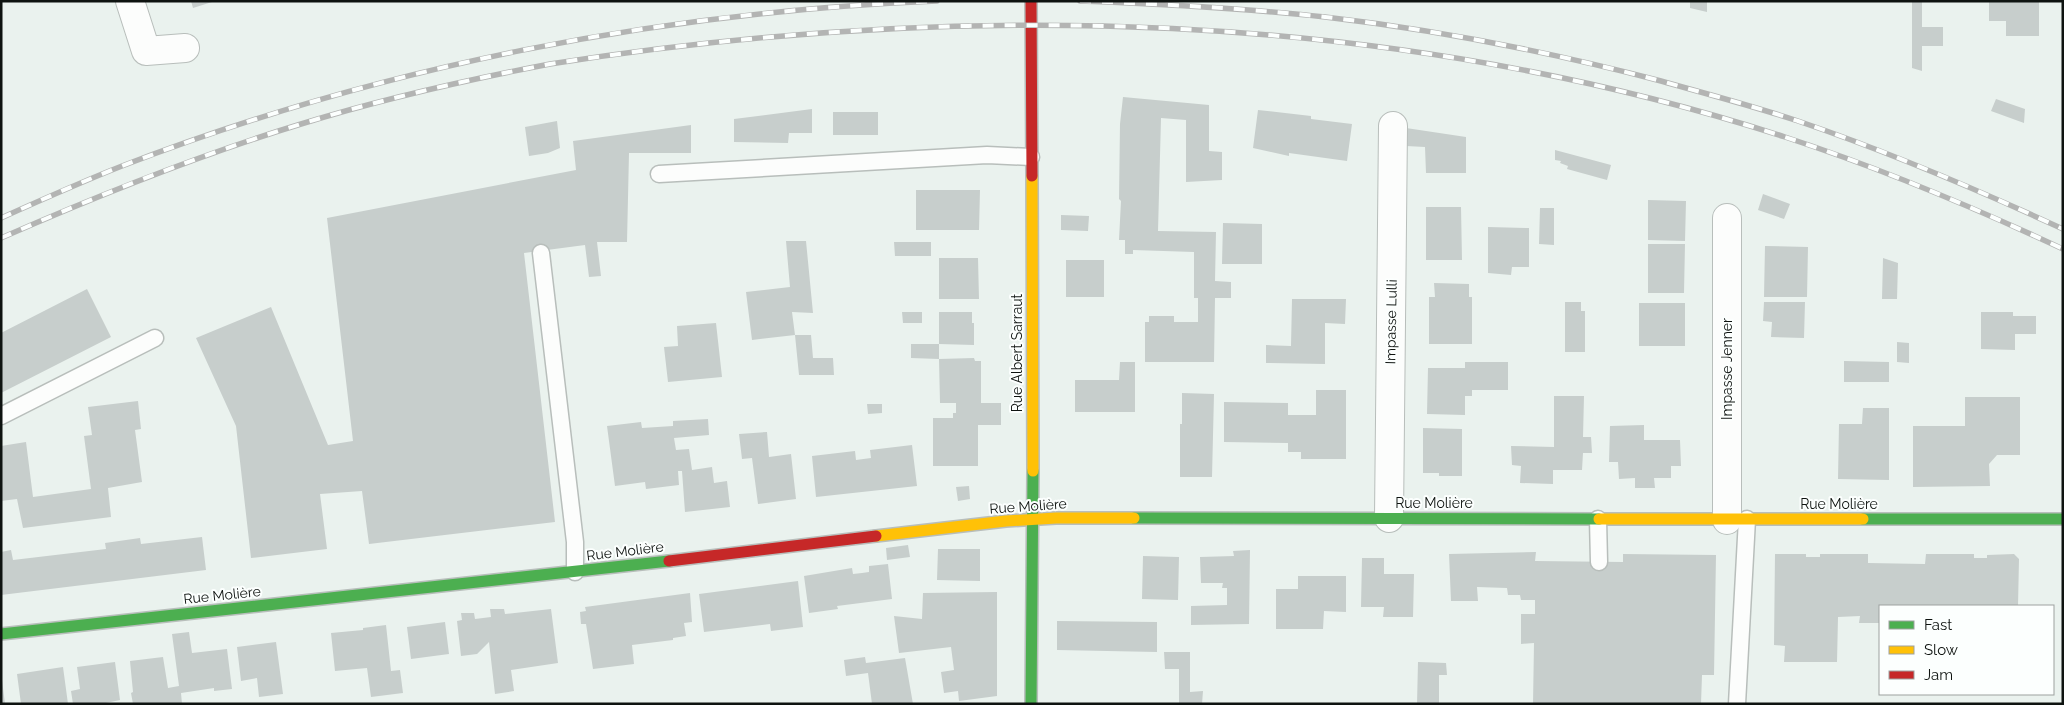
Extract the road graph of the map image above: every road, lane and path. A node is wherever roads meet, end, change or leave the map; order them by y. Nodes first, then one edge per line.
1 (130, 1) edge
2 (1031, 1) edge
3 (185, 48) dead end
4 (1393, 126) dead end
5 (1031, 157) junction
6 (659, 174) dead end
7 (1727, 218) dead end
8 (541, 254) dead end
9 (155, 338) dead end
10 (1, 416) edge
11 (1389, 518) junction
12 (1598, 519) junction
13 (1737, 519) junction
14 (2063, 519) edge
15 (1033, 520) junction
16 (1599, 562) dead end
17 (575, 572) junction
18 (1, 634) edge
19 (1032, 704) edge
20 (1737, 704) edge

1 - 3 street
2 - 5 street, Rue Albert Sarraut
4 - 11 street, Impasse Lulli
5 - 6 lane
5 - 15 street, Rue Albert Sarraut
7 - 13 street, Impasse Jenner
8 - 17 lane
9 - 10 lane
11 - 12 street, Rue Molière
11 - 15 street, Rue Molière
12 - 13 street, Rue Molière
12 - 16 lane
13 - 14 street, Rue Molière
13 - 20 lane
15 - 17 street, Rue Molière
15 - 19 street, Rue Albert Sarraut
17 - 18 street, Rue Molière

